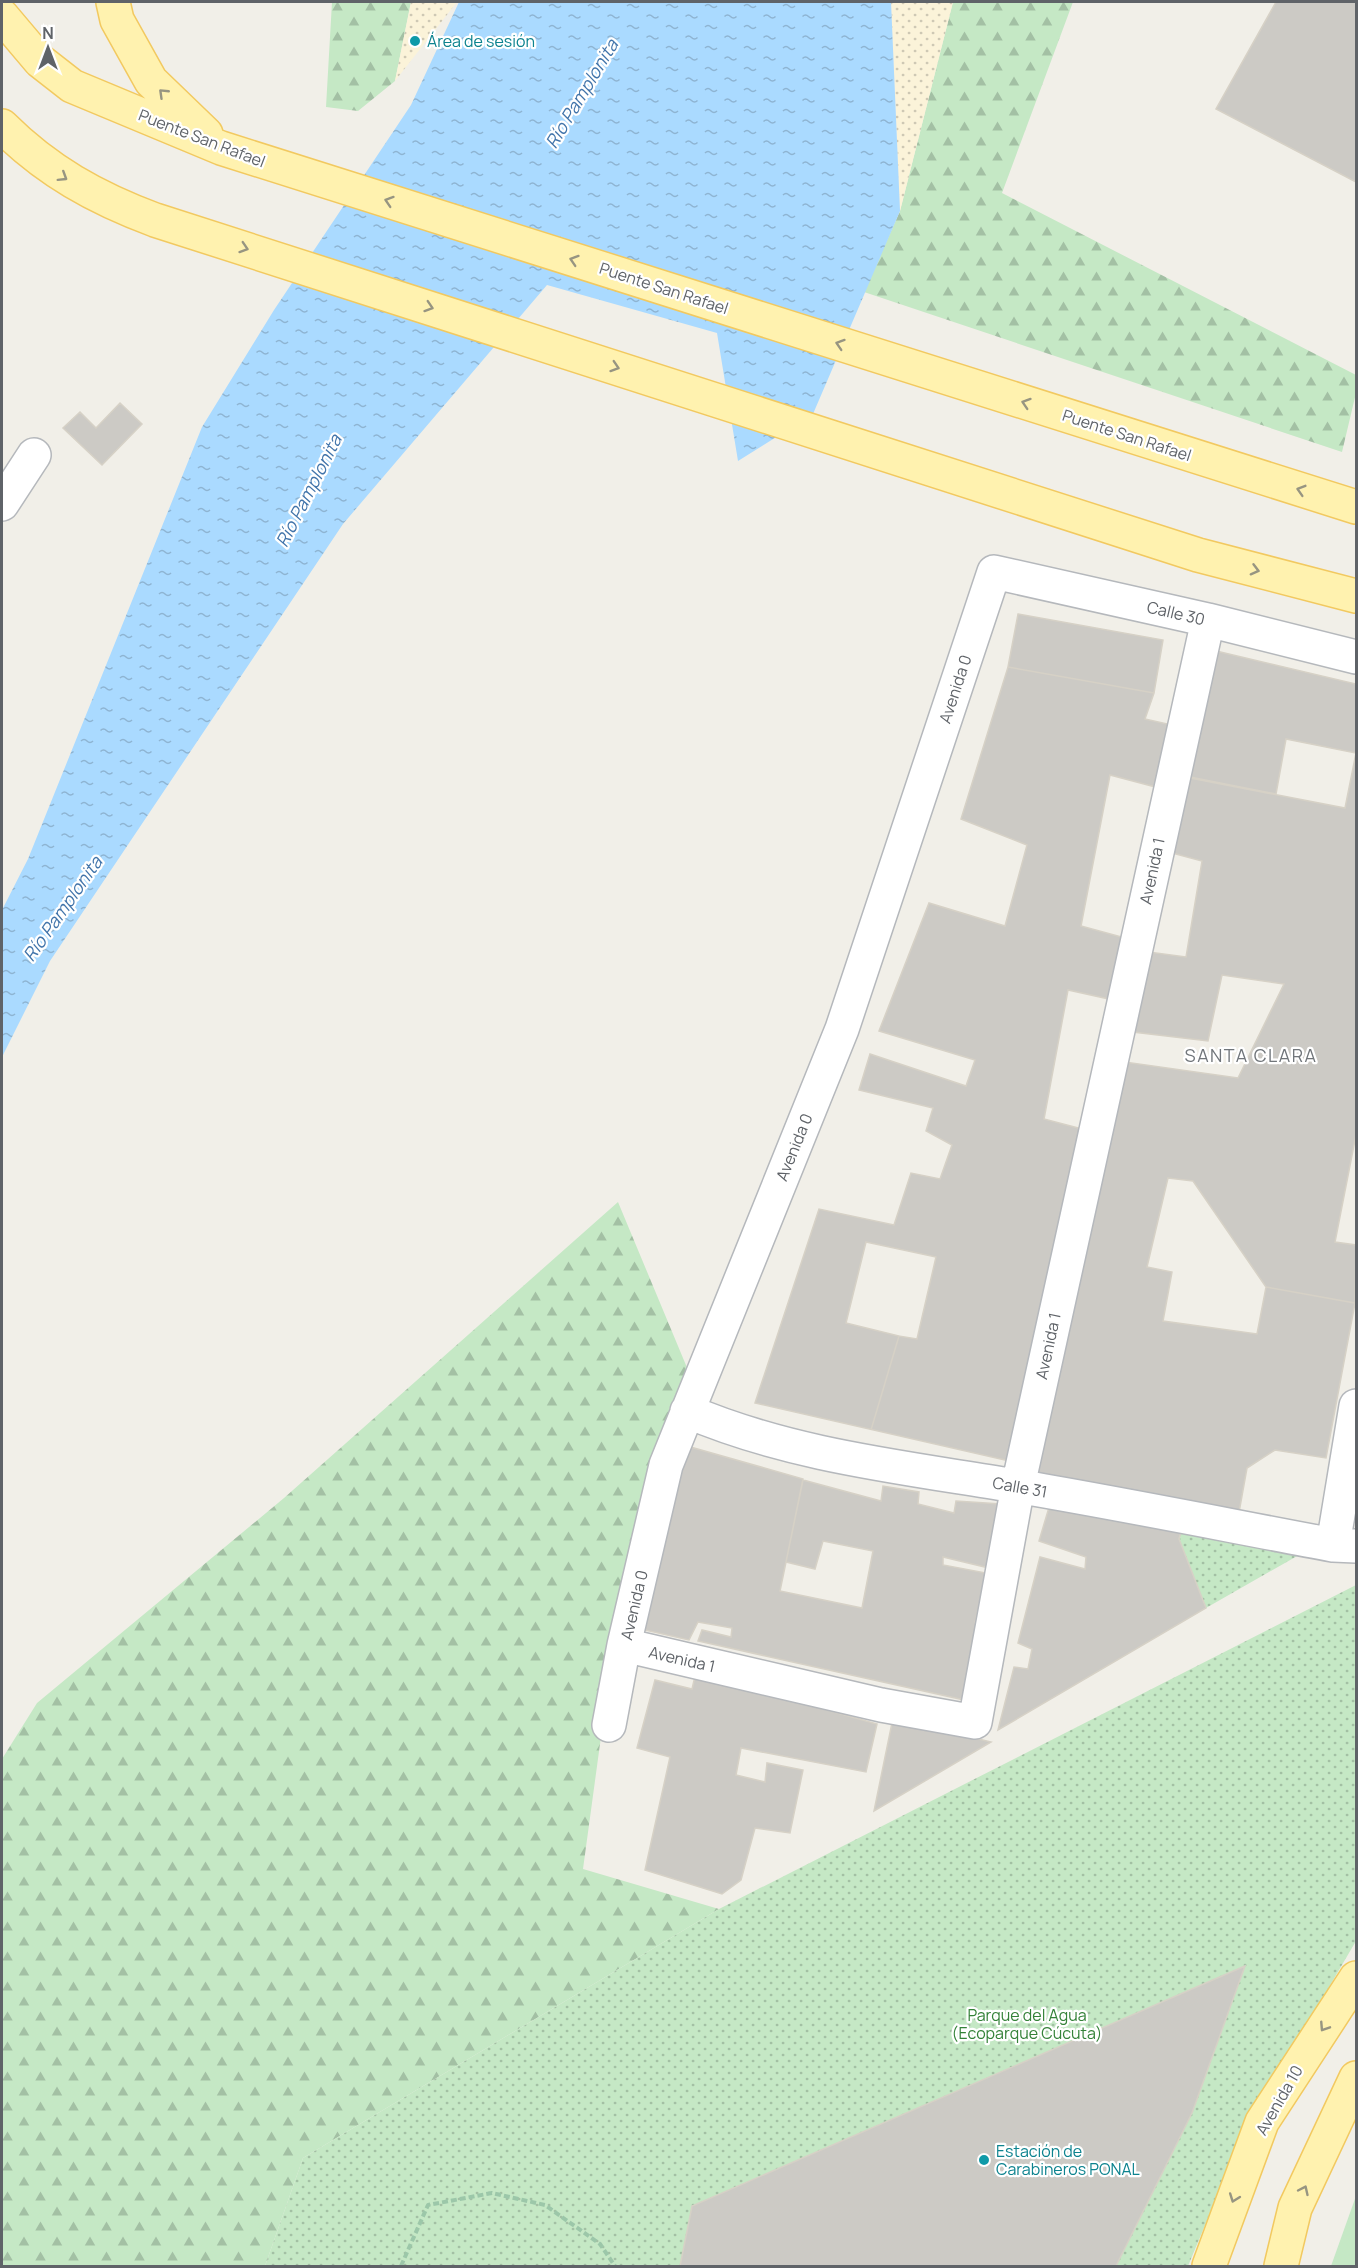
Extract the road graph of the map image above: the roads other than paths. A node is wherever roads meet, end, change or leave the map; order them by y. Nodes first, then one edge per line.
1 (113, 2) edge
2 (2, 16) edge
3 (2, 126) edge
4 (14, 145) edge
5 (221, 148) junction
6 (34, 456) dead end
7 (2, 504) edge
8 (1356, 507) edge
9 (994, 572) joint
10 (1356, 596) edge
11 (1208, 620) junction
12 (1356, 657) edge
13 (1356, 1406) edge
14 (687, 1411) junction
15 (1018, 1486) junction
16 (1345, 1545) edge
17 (624, 1646) junction
18 (609, 1725) dead end
19 (1356, 1978) edge
20 (1356, 2078) edge
21 (1209, 2266) edge
22 (1281, 2266) edge

5 -> 1 main road
2 - 5 main road, Puente San Rafael
3 - 4 main road
4 -> 10 main road
8 -> 5 main road, Puente San Rafael
6 - 7 street
9 - 11 street, Calle 30
9 - 14 street, Avenida 0
11 - 12 street, Calle 30
11 - 15 street, Avenida 1
13 - 16 street
14 - 15 street, Calle 31
14 - 17 street, Avenida 0
15 - 16 street, Calle 31
15 - 17 street, Avenida 1
17 - 18 street, Avenida 0
19 -> 21 main road, Avenida 10
22 -> 20 main road

